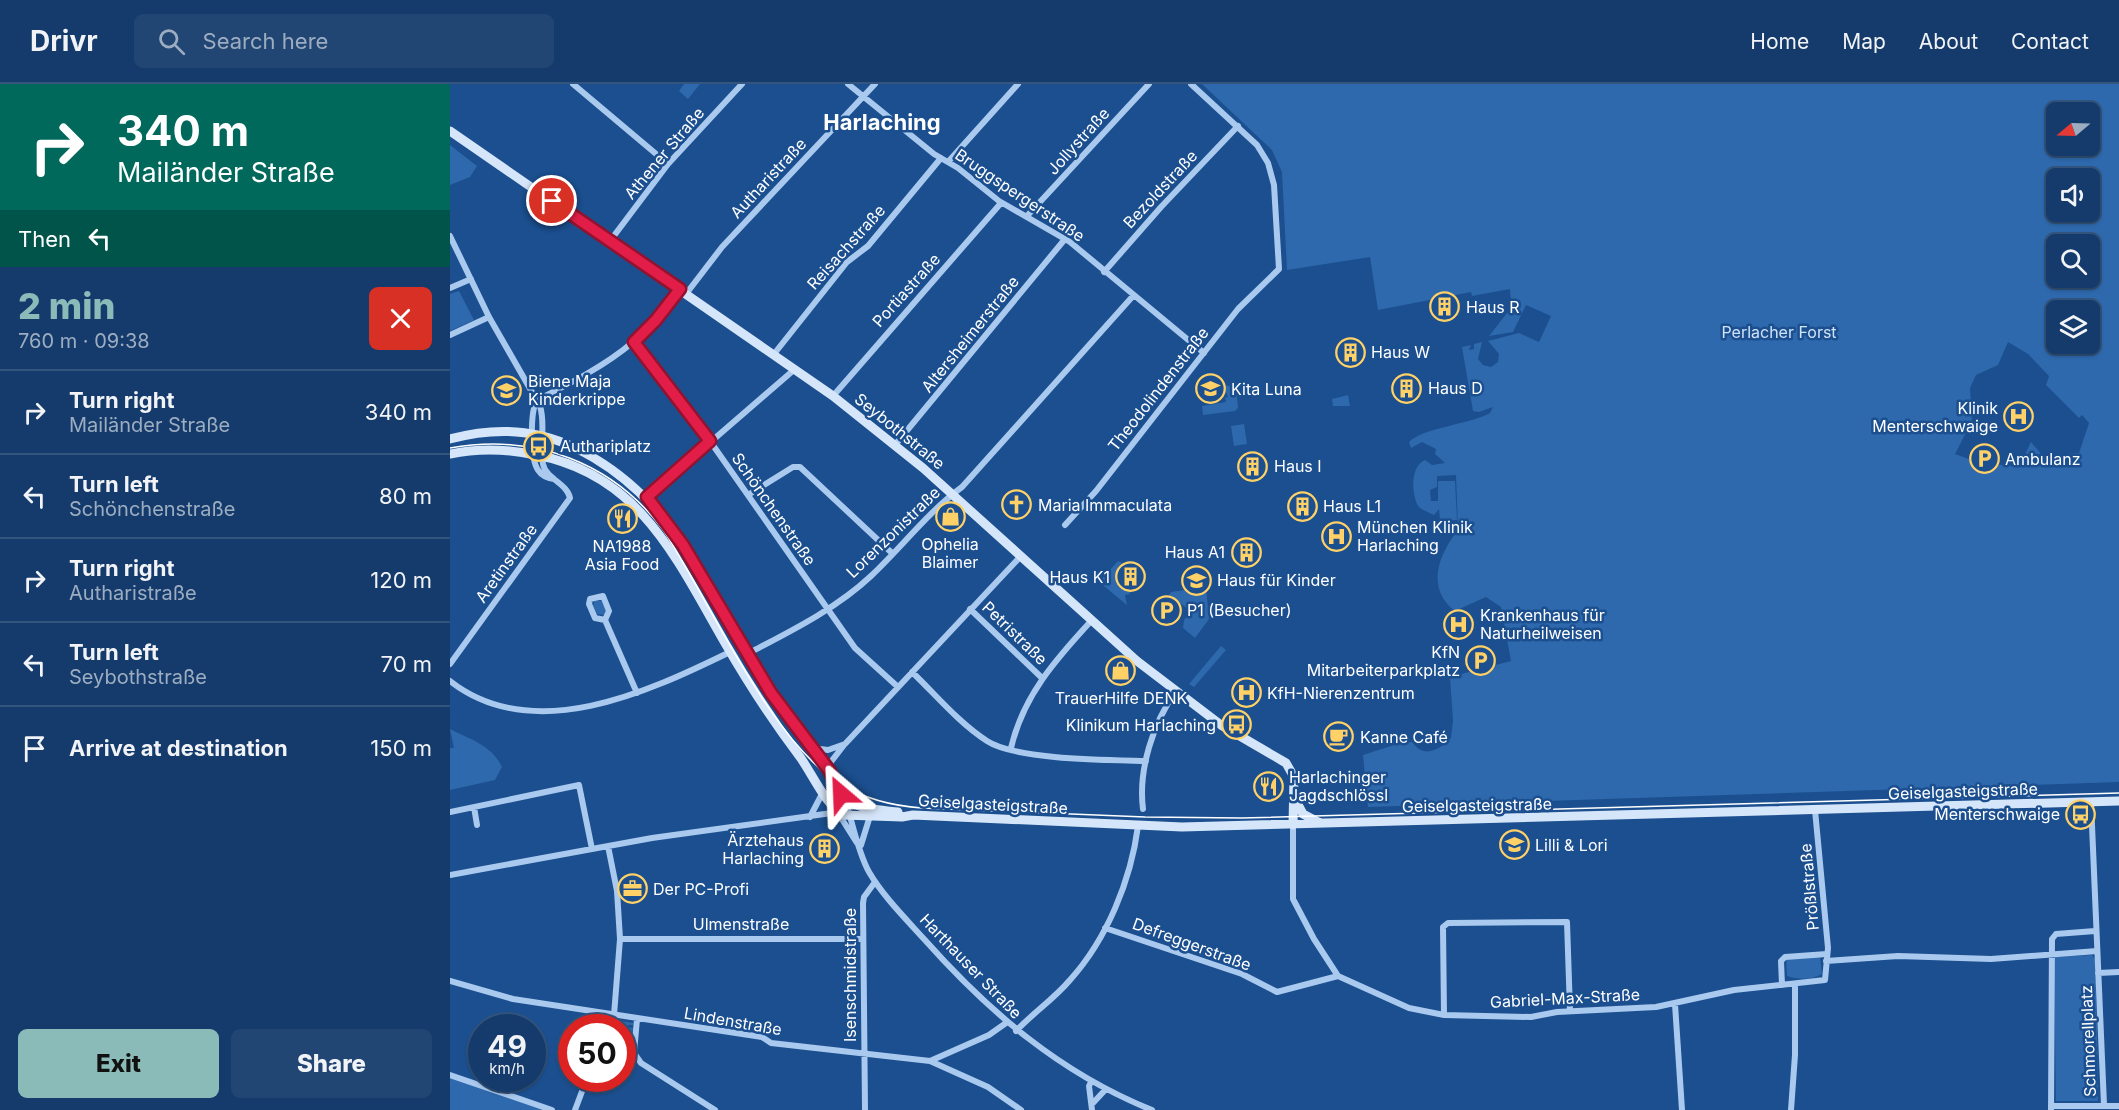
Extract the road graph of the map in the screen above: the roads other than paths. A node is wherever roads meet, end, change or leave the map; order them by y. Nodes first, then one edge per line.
1 (573, 84) edge
2 (742, 84) edge
3 (848, 84) edge
4 (875, 84) edge
5 (1018, 84) edge
6 (1149, 84) edge
7 (1191, 84) edge
8 (864, 96) junction
9 (1238, 126) junction
10 (450, 131) edge
11 (941, 158) junction
12 (948, 162) junction
13 (668, 164) junction
14 (1001, 202) junction
15 (1028, 216) junction
16 (450, 236) edge
17 (1065, 239) junction
18 (610, 241) junction
19 (1104, 272) junction
20 (471, 279) junction
21 (450, 288) edge
22 (683, 292) junction
23 (1133, 296) junction
24 (489, 317) junction
25 (450, 335) edge
26 (634, 342) junction
27 (1204, 353) junction
28 (774, 354) junction
29 (795, 369) junction
30 (833, 396) junction
31 (537, 400) junction
32 (533, 433) junction
33 (543, 435) junction
34 (450, 438) edge
35 (710, 441) junction
36 (895, 445) junction
37 (450, 454) edge
38 (538, 455) junction
39 (952, 494) junction
40 (748, 495) junction
41 (647, 497) junction
42 (1065, 525) dead end
43 (893, 554) junction
44 (1021, 556) junction
45 (828, 609) junction
46 (970, 609) junction
47 (605, 620) dead end
48 (1092, 620) junction
49 (730, 652) junction
50 (747, 654) junction
51 (450, 663) edge
52 (912, 672) junction
53 (1041, 678) junction
54 (450, 681) edge
55 (898, 687) junction
56 (1176, 691) junction
57 (637, 693) junction
58 (844, 744) junction
59 (811, 748) junction
60 (1011, 748) junction
61 (1146, 761) junction
62 (827, 767) junction
63 (810, 772) junction
64 (823, 791) junction
65 (1294, 797) junction
66 (845, 798) junction
67 (2091, 801) junction
68 (2119, 801) edge
69 (474, 807) junction
70 (863, 807) junction
71 (1143, 809) dead end
72 (1815, 810) junction
73 (450, 812) edge
74 (838, 812) junction
75 (849, 812) junction
76 (912, 815) junction
77 (870, 816) junction
78 (810, 817) junction
79 (1322, 824) junction
80 (477, 825) dead end
81 (1293, 825) junction
82 (1138, 826) junction
83 (608, 846) junction
84 (860, 848) junction
85 (592, 849) junction
86 (450, 875) edge
87 (875, 882) junction
88 (1105, 928) junction
89 (2096, 932) junction
90 (620, 939) junction
91 (862, 939) junction
92 (2097, 951) junction
93 (2050, 954) junction
94 (1827, 958) junction
95 (2119, 972) edge
96 (2098, 973) junction
97 (1338, 976) junction
98 (450, 981) edge
99 (1795, 984) junction
100 (1782, 985) junction
101 (1675, 1004) junction
102 (1570, 1011) junction
103 (605, 1013) joint
104 (610, 1014) edge
105 (614, 1014) edge
106 (1444, 1015) junction
107 (637, 1019) joint
108 (1006, 1023) junction
109 (636, 1029) edge
110 (1016, 1031) junction
111 (864, 1053) junction
112 (636, 1057) edge
113 (930, 1061) junction
114 (450, 1075) edge
115 (1091, 1082) junction
116 (1106, 1089) junction
117 (581, 1092) edge
118 (2104, 1105) junction
119 (1093, 1106) edge
120 (2119, 1106) edge
121 (2051, 1108) edge
122 (552, 1110) edge
123 (575, 1110) edge
124 (714, 1110) edge
125 (865, 1110) edge
126 (1021, 1110) edge
127 (1152, 1110) edge
128 (1682, 1110) edge
129 (1791, 1110) edge

1 - 13 street
2 - 13 street, Athener Straße
3 - 8 street, Bruggspergerstraße
4 - 8 street, Autharistraße
5 - 12 street
6 - 15 street, Jollystraße
7 - 9 street
8 - 11 street, Bruggspergerstraße
8 - 22 street, Autharistraße
9 - 19 street, Bezoldstraße
9 - 27 street, Theodolindenstraße
10 - 18 main road, Seybothstraße
11 - 12 street, Bruggspergerstraße
11 - 28 street, Reisachstraße
12 - 14 street, Bruggspergerstraße
13 - 18 street, Athener Straße
14 - 15 street, Bruggspergerstraße
14 - 30 street, Portiastraße
15 - 17 street, Bruggspergerstraße
16 - 20 street
17 - 19 street, Bruggspergerstraße
17 - 36 street, Altersheimerstraße
18 - 22 main road, Seybothstraße
19 - 23 street, Bruggspergerstraße
20 - 21 street
20 - 24 street
22 - 26 street, Autharistraße
22 - 28 main road, Seybothstraße
23 - 27 street, Bruggspergerstraße
23 - 39 street, Lorenzonistraße
24 - 25 street
24 - 31 street
26 - 31 street, Autharistraße
26 - 35 street, Schönchenstraße
27 - 42 street, Theodolindenstraße
28 - 29 main road, Seybothstraße
29 - 30 main road, Seybothstraße
29 - 35 street
30 - 36 main road, Seybothstraße
31 - 32 street
31 - 33 street
32 - 33 main road
32 - 34 main road
32 - 38 street
33 - 38 street
33 - 41 main road
35 - 40 street, Schönchenstraße
35 - 41 street
36 - 39 main road, Seybothstraße
37 - 38 main road
38 - 49 main road
38 - 51 street, Aretinstraße
39 - 43 street, Lorenzonistraße
39 - 44 main road, Seybothstraße
40 - 43 street
40 - 45 street, Schönchenstraße
41 - 50 main road
43 - 45 street, Lorenzonistraße
44 - 46 street
44 - 48 main road, Seybothstraße
45 - 50 street, Lorenzonistraße
45 - 55 street, Schönchenstraße
46 - 52 street
46 - 53 street, Petristraße
47 - 57 street
48 - 53 street
48 - 56 main road, Seybothstraße
49 - 57 street
49 - 63 main road
50 - 59 main road
52 - 55 street
52 - 60 street
53 - 60 street
54 - 57 street
55 - 58 street
56 - 61 street
56 - 65 main road, Seybothstraße
58 - 59 street
58 - 62 street
59 - 62 main road
60 - 61 street
61 - 71 street
62 - 63 main road
62 - 66 main road
63 - 64 main road
64 - 74 main road
64 - 78 street
65 - 79 main road
65 - 81 main road
66 - 70 main road
66 - 75 street
67 - 68 main road, Geiselgasteigstraße
67 - 72 main road, Geiselgasteigstraße
67 - 89 street, Schmorellplatz
69 - 73 street
69 - 80 street
69 - 85 street
70 - 75 street, Geiselgasteigstraße
70 - 76 main road
72 - 79 main road, Geiselgasteigstraße
72 - 94 street, Prößlstraße
74 - 75 main road, Geiselgasteigstraße
74 - 78 street, Geiselgasteigstraße
74 - 84 street
75 - 77 main road, Geiselgasteigstraße
75 - 84 street
76 - 77 main road, Geiselgasteigstraße
76 - 82 main road, Geiselgasteigstraße
77 - 84 street
78 - 83 street, Geiselgasteigstraße
79 - 81 main road, Geiselgasteigstraße
81 - 82 main road, Geiselgasteigstraße
81 - 97 street
82 - 88 street
83 - 85 street, Geiselgasteigstraße
83 - 90 street
84 - 87 street
85 - 86 street, Geiselgasteigstraße
87 - 91 street, Isenschmidstraße
87 - 108 street, Harthauser Straße
88 - 97 street, Defreggerstraße
88 - 110 street
89 - 92 street, Schmorellplatz
89 - 93 street
90 - 91 street, Ulmenstraße
90 - 105 street
91 - 111 street, Isenschmidstraße
92 - 93 street
92 - 96 street, Schmorellplatz
93 - 94 street
93 - 121 street, Schmorellplatz
94 - 99 street, Gabriel-Max-Straße
94 - 100 street
95 - 96 street
96 - 118 street, Schmorellplatz
97 - 106 street, Gabriel-Max-Straße
98 - 103 street, Lindenstraße
99 - 100 street, Gabriel-Max-Straße
99 - 129 street
100 - 101 street, Gabriel-Max-Straße
101 - 102 street, Gabriel-Max-Straße
101 - 128 street
102 - 106 street, Gabriel-Max-Straße
102 - 106 street
103 - 104 street, Lindenstraße
107 - 109 street
107 - 111 street, Lindenstraße
108 - 110 street, Harthauser Straße
108 - 113 street
110 - 115 street, Harthauser Straße
111 - 113 street, Lindenstraße
111 - 125 street, Isenschmidstraße
112 - 124 street
113 - 126 street
114 - 122 street
115 - 116 street, Harthauser Straße
115 - 119 street
116 - 119 street
116 - 127 street, Harthauser Straße
117 - 123 street
118 - 120 street
118 - 121 street, Schmorellplatz

